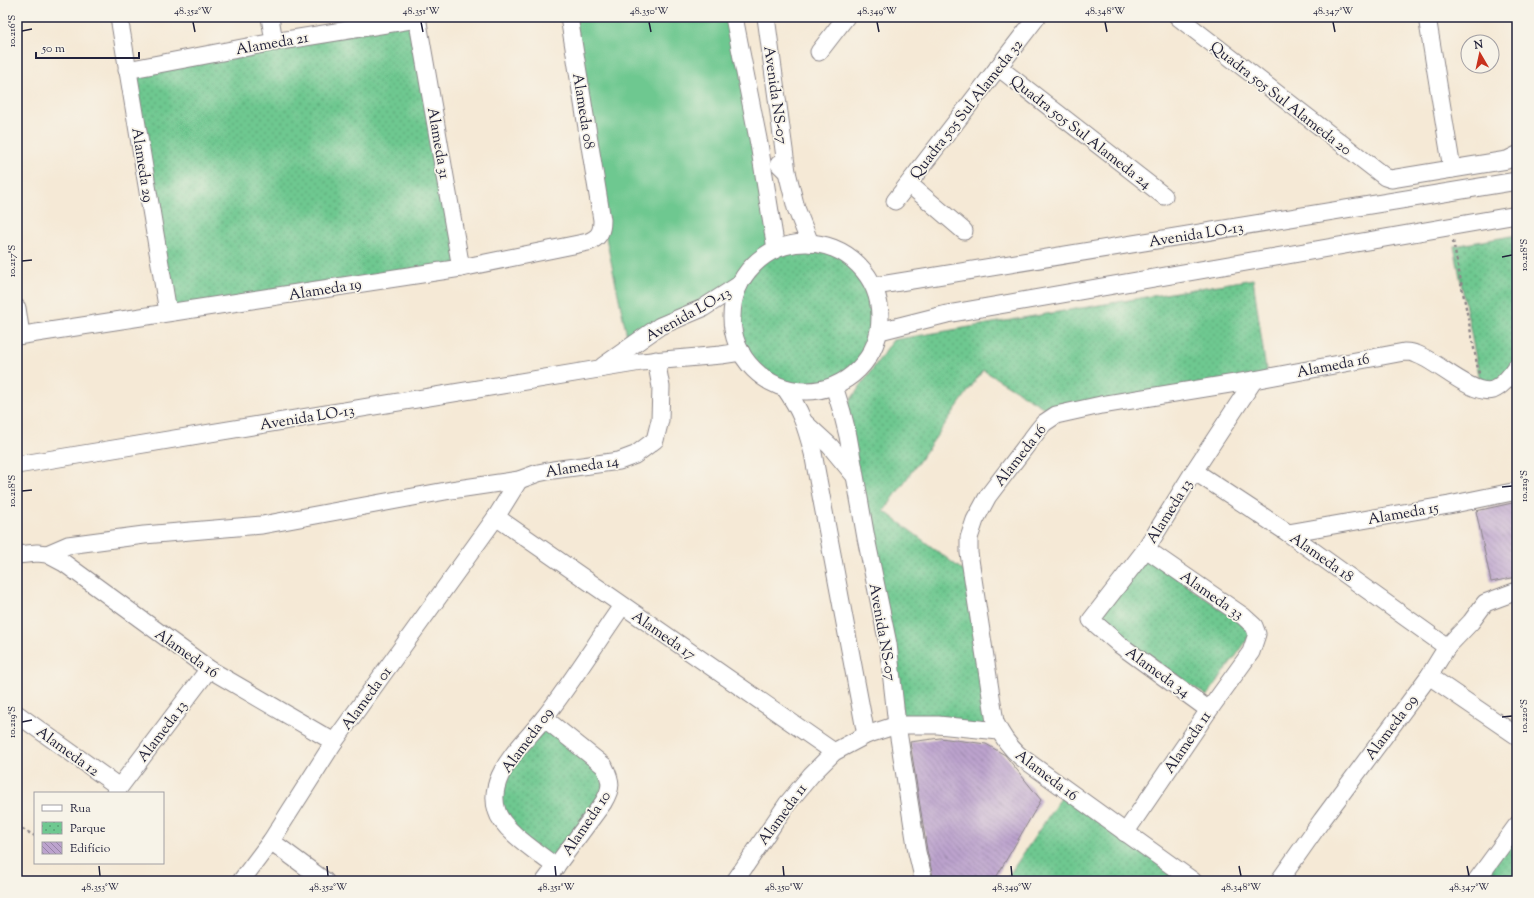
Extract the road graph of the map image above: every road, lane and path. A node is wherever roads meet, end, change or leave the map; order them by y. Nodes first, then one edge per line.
1 (119, 17) edge
2 (270, 17) edge
3 (569, 17) edge
4 (734, 17) edge
5 (766, 17) edge
6 (846, 17) edge
7 (1037, 17) edge
8 (1178, 17) edge
9 (417, 18) edge
10 (1426, 19) edge
11 (274, 42) junction
12 (819, 52) dead end
13 (998, 67) junction
14 (128, 70) junction
15 (759, 144) junction
16 (1517, 155) edge
17 (1452, 169) junction
18 (786, 172) junction
19 (1517, 181) edge
20 (909, 184) junction
21 (1164, 196) dead end
22 (895, 201) dead end
23 (599, 205) joint
24 (1517, 215) edge
25 (1450, 227) junction
26 (964, 231) dead end
27 (810, 242) junction
28 (776, 249) junction
29 (461, 268) junction
30 (739, 285) junction
31 (875, 286) junction
32 (17, 308) edge
33 (168, 312) junction
34 (880, 331) junction
35 (19, 335) edge
36 (741, 352) junction
37 (656, 360) junction
38 (1517, 366) edge
39 (598, 369) junction
40 (1254, 380) junction
41 (834, 386) junction
42 (785, 388) junction
43 (1482, 390) junction
44 (805, 423) junction
45 (17, 465) edge
46 (1194, 471) junction
47 (854, 475) junction
48 (519, 480) junction
49 (1517, 491) edge
50 (496, 518) junction
51 (1288, 533) junction
52 (1146, 549) junction
53 (47, 554) junction
54 (17, 555) edge
55 (1517, 591) edge
56 (622, 606) junction
57 (1107, 634) joint
58 (1446, 648) junction
59 (1251, 652) joint
60 (209, 670) junction
61 (1429, 676) junction
62 (1209, 710) junction
63 (17, 714) edge
64 (544, 718) junction
65 (897, 725) junction
66 (999, 731) junction
67 (866, 735) junction
68 (1517, 736) edge
69 (334, 742) junction
70 (834, 752) junction
71 (117, 790) edge
72 (1517, 824) edge
73 (17, 826) edge
74 (1125, 833) junction
75 (34, 835) edge
76 (271, 840) junction
77 (556, 867) junction
78 (241, 881) edge
79 (324, 881) edge
80 (545, 881) edge
81 (735, 881) edge
82 (924, 881) edge
83 (1193, 881) edge
84 (1279, 881) edge
85 (1476, 881) edge

1 - 14 street, Alameda 29
2 - 11 street
3 - 23 street, Alameda 08
4 - 15 street, Avenida NS-07
5 - 18 street, Avenida NS-07
6 - 12 street
7 - 13 street, Quadra 505 Sul Alameda 32
8 - 17 street, Quadra 505 Sul Alameda 20
9 - 11 street, Alameda 21
9 - 29 street, Alameda 31
10 - 17 street
11 - 14 street, Alameda 21
13 - 20 street, Quadra 505 Sul Alameda 32
13 - 21 street, Quadra 505 Sul Alameda 24
14 - 33 street, Alameda 29
15 - 18 street, Avenida NS-07
15 - 28 street, Avenida NS-07
16 - 17 street
18 - 27 street, Avenida NS-07
19 - 31 street, Avenida LO-13
20 - 22 street, Quadra 505 Sul Alameda 32
20 - 26 street
23 - 29 street, Alameda 19
24 - 25 street
25 - 34 street
25 - 43 path
27 - 28 street
27 - 31 street
28 - 30 street
29 - 33 street, Alameda 19
30 - 36 street
30 - 39 street, Avenida LO-13
31 - 34 street
32 - 35 street
33 - 35 street, Alameda 19
34 - 41 street
36 - 37 street, Avenida LO-13
36 - 42 street
37 - 39 street, Avenida LO-13
37 - 48 street, Alameda 14
38 - 43 street
39 - 45 street, Avenida LO-13
40 - 43 street, Alameda 16
40 - 46 street, Alameda 13
40 - 66 street, Alameda 16
41 - 42 street
41 - 47 street, Avenida NS-07
42 - 44 street
44 - 47 street
44 - 67 street
46 - 51 street, Alameda 18
46 - 52 street, Alameda 13
47 - 65 street, Avenida NS-07
48 - 50 street, Alameda 01
48 - 53 street, Alameda 14
49 - 51 street, Alameda 15
50 - 56 street, Alameda 17
50 - 69 street, Alameda 01
51 - 58 street, Alameda 18
52 - 57 street, Alameda 13
52 - 59 street, Alameda 33
53 - 54 street
53 - 60 street, Alameda 16
55 - 58 street, Alameda 09
56 - 64 street, Alameda 09
56 - 70 street, Alameda 17
57 - 62 street, Alameda 34
58 - 61 street, Alameda 09
59 - 62 street, Alameda 11
60 - 69 street, Alameda 16
60 - 71 street, Alameda 13
61 - 68 street
61 - 84 street, Alameda 09
62 - 74 street, Alameda 11
63 - 71 street, Alameda 12
64 - 77 street, Alameda 09
64 - 77 street, Alameda 10
65 - 66 street, Alameda 11
65 - 67 street, Alameda 11
65 - 82 street, Avenida NS-07
66 - 74 street, Alameda 16
67 - 70 street, Alameda 11
69 - 76 street, Alameda 01
70 - 81 street, Alameda 11
72 - 85 street
73 - 75 path
74 - 83 street, Alameda 16
76 - 78 street, Alameda 01
76 - 79 street
77 - 80 street, Alameda 10

